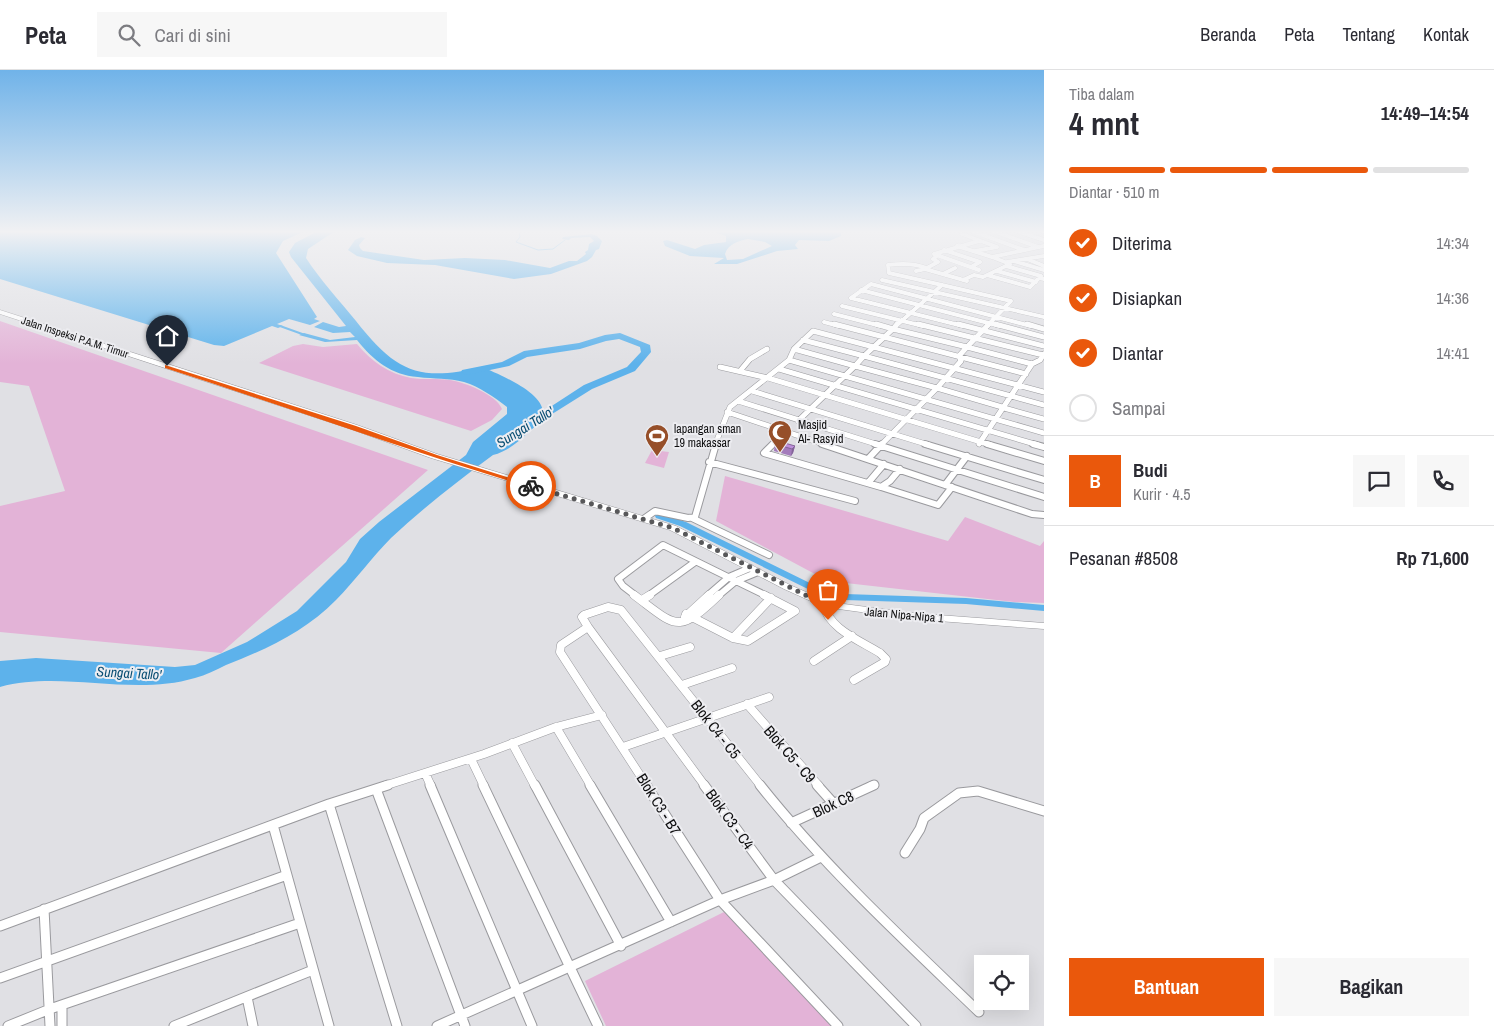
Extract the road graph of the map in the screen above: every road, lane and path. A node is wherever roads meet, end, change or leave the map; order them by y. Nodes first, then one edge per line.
1 (886, 276) edge
2 (901, 276) edge
3 (949, 276) edge
4 (973, 276) edge
5 (989, 276) edge
6 (1041, 276) edge
7 (882, 280) junction
8 (963, 280) junction
9 (969, 281) dead end
10 (877, 285) junction
11 (942, 285) junction
12 (861, 290) junction
13 (934, 292) junction
14 (926, 298) junction
15 (917, 305) junction
16 (842, 306) dead end
17 (1004, 308) junction
18 (0, 312) edge
19 (910, 312) junction
20 (834, 314) dead end
21 (996, 316) junction
22 (1044, 317) edge
23 (901, 321) junction
24 (824, 322) dead end
25 (988, 323) junction
26 (893, 329) junction
27 (1044, 329) edge
28 (982, 331) junction
29 (884, 337) junction
30 (1044, 337) edge
31 (975, 339) junction
32 (804, 340) junction
33 (1044, 346) edge
34 (874, 347) junction
35 (967, 347) junction
36 (767, 349) dead end
37 (794, 349) junction
38 (1044, 355) edge
39 (864, 356) junction
40 (960, 356) junction
41 (789, 360) junction
42 (1032, 364) junction
43 (855, 366) junction
44 (720, 367) dead end
45 (954, 368) junction
46 (780, 369) junction
47 (740, 371) junction
48 (1026, 374) junction
49 (845, 376) junction
50 (944, 378) junction
51 (766, 379) junction
52 (1019, 385) junction
53 (835, 386) junction
54 (937, 388) junction
55 (752, 391) junction
56 (1044, 392) edge
57 (1010, 396) junction
58 (824, 397) junction
59 (926, 399) junction
60 (738, 401) junction
61 (1044, 406) edge
62 (1003, 407) junction
63 (914, 409) junction
64 (810, 410) junction
65 (727, 412) junction
66 (996, 419) junction
67 (1044, 419) edge
68 (903, 420) junction
69 (798, 421) junction
70 (988, 431) junction
71 (784, 432) junction
72 (1044, 432) edge
73 (891, 433) junction
74 (979, 444) junction
75 (879, 446) junction
76 (1044, 448) edge
77 (967, 456) junction
78 (868, 459) junction
79 (709, 462) junction
80 (1044, 463) edge
81 (884, 464) junction
82 (900, 469) junction
83 (958, 469) junction
84 (491, 474) joint
85 (1044, 480) edge
86 (868, 484) junction
87 (948, 486) junction
88 (881, 487) junction
89 (1044, 497) edge
90 (855, 502) dead end
91 (1044, 515) edge
92 (645, 518) junction
93 (692, 518) junction
94 (769, 555) dead end
95 (695, 562) junction
96 (754, 570) junction
97 (729, 577) junction
98 (736, 581) junction
99 (771, 598) junction
100 (642, 600) junction
101 (823, 604) junction
102 (688, 618) junction
103 (1044, 626) edge
104 (588, 627) junction
105 (852, 636) junction
106 (733, 638) junction
107 (690, 647) dead end
108 (660, 656) junction
109 (814, 661) dead end
110 (732, 668) dead end
111 (854, 680) dead end
112 (682, 685) junction
113 (769, 697) dead end
114 (747, 704) junction
115 (600, 712) junction
116 (708, 718) junction
117 (556, 727) junction
118 (666, 732) junction
119 (512, 743) junction
120 (623, 747) junction
121 (471, 759) junction
122 (425, 773) junction
123 (874, 785) dead end
124 (376, 789) junction
125 (329, 804) junction
126 (834, 804) junction
127 (1044, 811) edge
128 (791, 823) junction
129 (273, 825) junction
130 (905, 853) dead end
131 (821, 857) junction
132 (287, 875) junction
133 (774, 880) junction
134 (720, 900) junction
135 (44, 909) junction
136 (671, 922) junction
137 (300, 923) junction
138 (0, 926) edge
139 (620, 946) junction
140 (46, 961) junction
141 (572, 967) junction
142 (313, 970) junction
143 (0, 978) edge
144 (517, 991) junction
145 (247, 997) junction
146 (62, 1006) junction
147 (50, 1009) junction
148 (979, 1012) dead end
149 (463, 1021) edge
150 (8, 1026) edge
151 (50, 1026) edge
152 (62, 1026) edge
153 (174, 1026) edge
154 (253, 1026) edge
155 (328, 1026) edge
156 (396, 1026) edge
157 (437, 1026) edge
158 (532, 1026) edge
159 (598, 1026) edge
160 (838, 1026) edge
161 (916, 1026) edge

1 - 7 street
2 - 11 street
3 - 8 street
4 - 8 street
5 - 6 street
7 - 10 street
7 - 13 street
8 - 9 street
10 - 12 street
10 - 14 street
11 - 13 street
11 - 17 street
12 - 15 street
12 - 19 street
13 - 14 street
13 - 17 street
14 - 15 street
14 - 21 street
15 - 19 street
15 - 25 street
16 - 23 street
17 - 21 street
17 - 22 street
18 - 84 street, Jalan Inspeksi P.A.M. Timur
19 - 23 street
19 - 28 street
20 - 26 street
21 - 25 street
21 - 27 street
23 - 26 street
23 - 31 street
24 - 29 street
25 - 28 street
25 - 30 street
26 - 29 street
26 - 35 street
28 - 31 street
28 - 33 street
29 - 34 street
29 - 40 street
31 - 35 street
31 - 38 street
32 - 34 street
32 - 37 street
32 - 39 street
34 - 39 street
34 - 45 street
35 - 40 street
35 - 42 street
36 - 47 street
37 - 41 street
37 - 43 street
38 - 42 street
39 - 43 street
39 - 50 street
40 - 45 street
40 - 48 street
41 - 46 street
41 - 49 street
42 - 48 street
43 - 49 street
43 - 54 street
44 - 47 street
45 - 50 street
45 - 52 street
46 - 51 street
46 - 53 street
47 - 51 street
48 - 52 street
49 - 53 street
49 - 59 street
50 - 54 street
50 - 57 street
51 - 55 street
51 - 58 street
52 - 56 street
52 - 57 street
53 - 58 street
53 - 63 street
54 - 59 street
54 - 62 street
55 - 60 street
55 - 64 street
57 - 61 street
57 - 62 street
58 - 64 street
58 - 68 street
59 - 63 street
59 - 66 street
60 - 65 street
60 - 69 street
62 - 66 street
62 - 67 street
63 - 68 street
63 - 70 street
64 - 69 street
64 - 73 street
65 - 71 street
65 - 79 street
66 - 70 street
66 - 72 street
68 - 73 street
68 - 74 street
69 - 75 street
70 - 74 street
70 - 76 street
71 - 78 street
71 - 86 street
73 - 75 street
73 - 77 street
74 - 80 street
75 - 78 street
75 - 83 street
77 - 83 street
77 - 85 street
78 - 81 street
79 - 90 street
79 - 93 street
81 - 82 street
81 - 86 street
82 - 87 street
82 - 88 street
83 - 87 street
83 - 89 street
84 - 92 street, Jalan Nipa-Nipa 1
86 - 88 street
87 - 88 street
87 - 91 street
92 - 93 street
92 - 96 street, Jalan Nipa-Nipa 1
93 - 94 street
95 - 97 street
95 - 100 street
95 - 100 street
96 - 97 street
96 - 98 street
96 - 101 street, Jalan Nipa-Nipa 1
97 - 98 street
97 - 102 street
98 - 99 street
98 - 102 street
99 - 106 street
99 - 106 street
100 - 102 street
101 - 103 street, Jalan Nipa-Nipa 1
101 - 105 street
102 - 106 street
104 - 108 street, Blok C4 - C5
104 - 115 street, Blok C3 - B7
104 - 118 street, Blok C3 - C4
105 - 109 street
105 - 111 street
107 - 108 street
108 - 112 street, Blok C4 - C5
110 - 112 street
112 - 116 street, Blok C4 - C5
113 - 114 street
114 - 116 street
114 - 126 street, Blok C5 - C9
115 - 117 street
115 - 120 street, Blok C3 - B7
116 - 118 street
116 - 128 street, Blok C4 - C5
117 - 119 street
117 - 136 street
118 - 120 street
118 - 133 street, Blok C3 - C4
119 - 121 street
119 - 139 street
120 - 134 street, Blok C3 - B7
121 - 122 street
121 - 141 street
122 - 124 street
122 - 144 street
123 - 126 street, Blok C8
124 - 125 street
124 - 149 street
125 - 129 street
125 - 156 street
126 - 128 street, Blok C8
127 - 130 street
128 - 131 street, Blok C4 - C5
129 - 132 street
129 - 135 street
131 - 133 street
131 - 148 street, Blok C4 - C5
132 - 137 street
132 - 140 street
133 - 134 street
133 - 161 street, Blok C3 - C4
134 - 136 street
134 - 160 street, Blok C3 - B7
135 - 138 street
135 - 140 street
136 - 139 street
137 - 142 street
137 - 146 street
139 - 141 street
140 - 143 street
140 - 147 street
141 - 144 street
141 - 159 street
142 - 145 street
142 - 155 street
144 - 149 street
144 - 158 street
145 - 153 street
145 - 154 street
146 - 147 street
146 - 152 street
147 - 150 street
147 - 151 street
149 - 157 street

